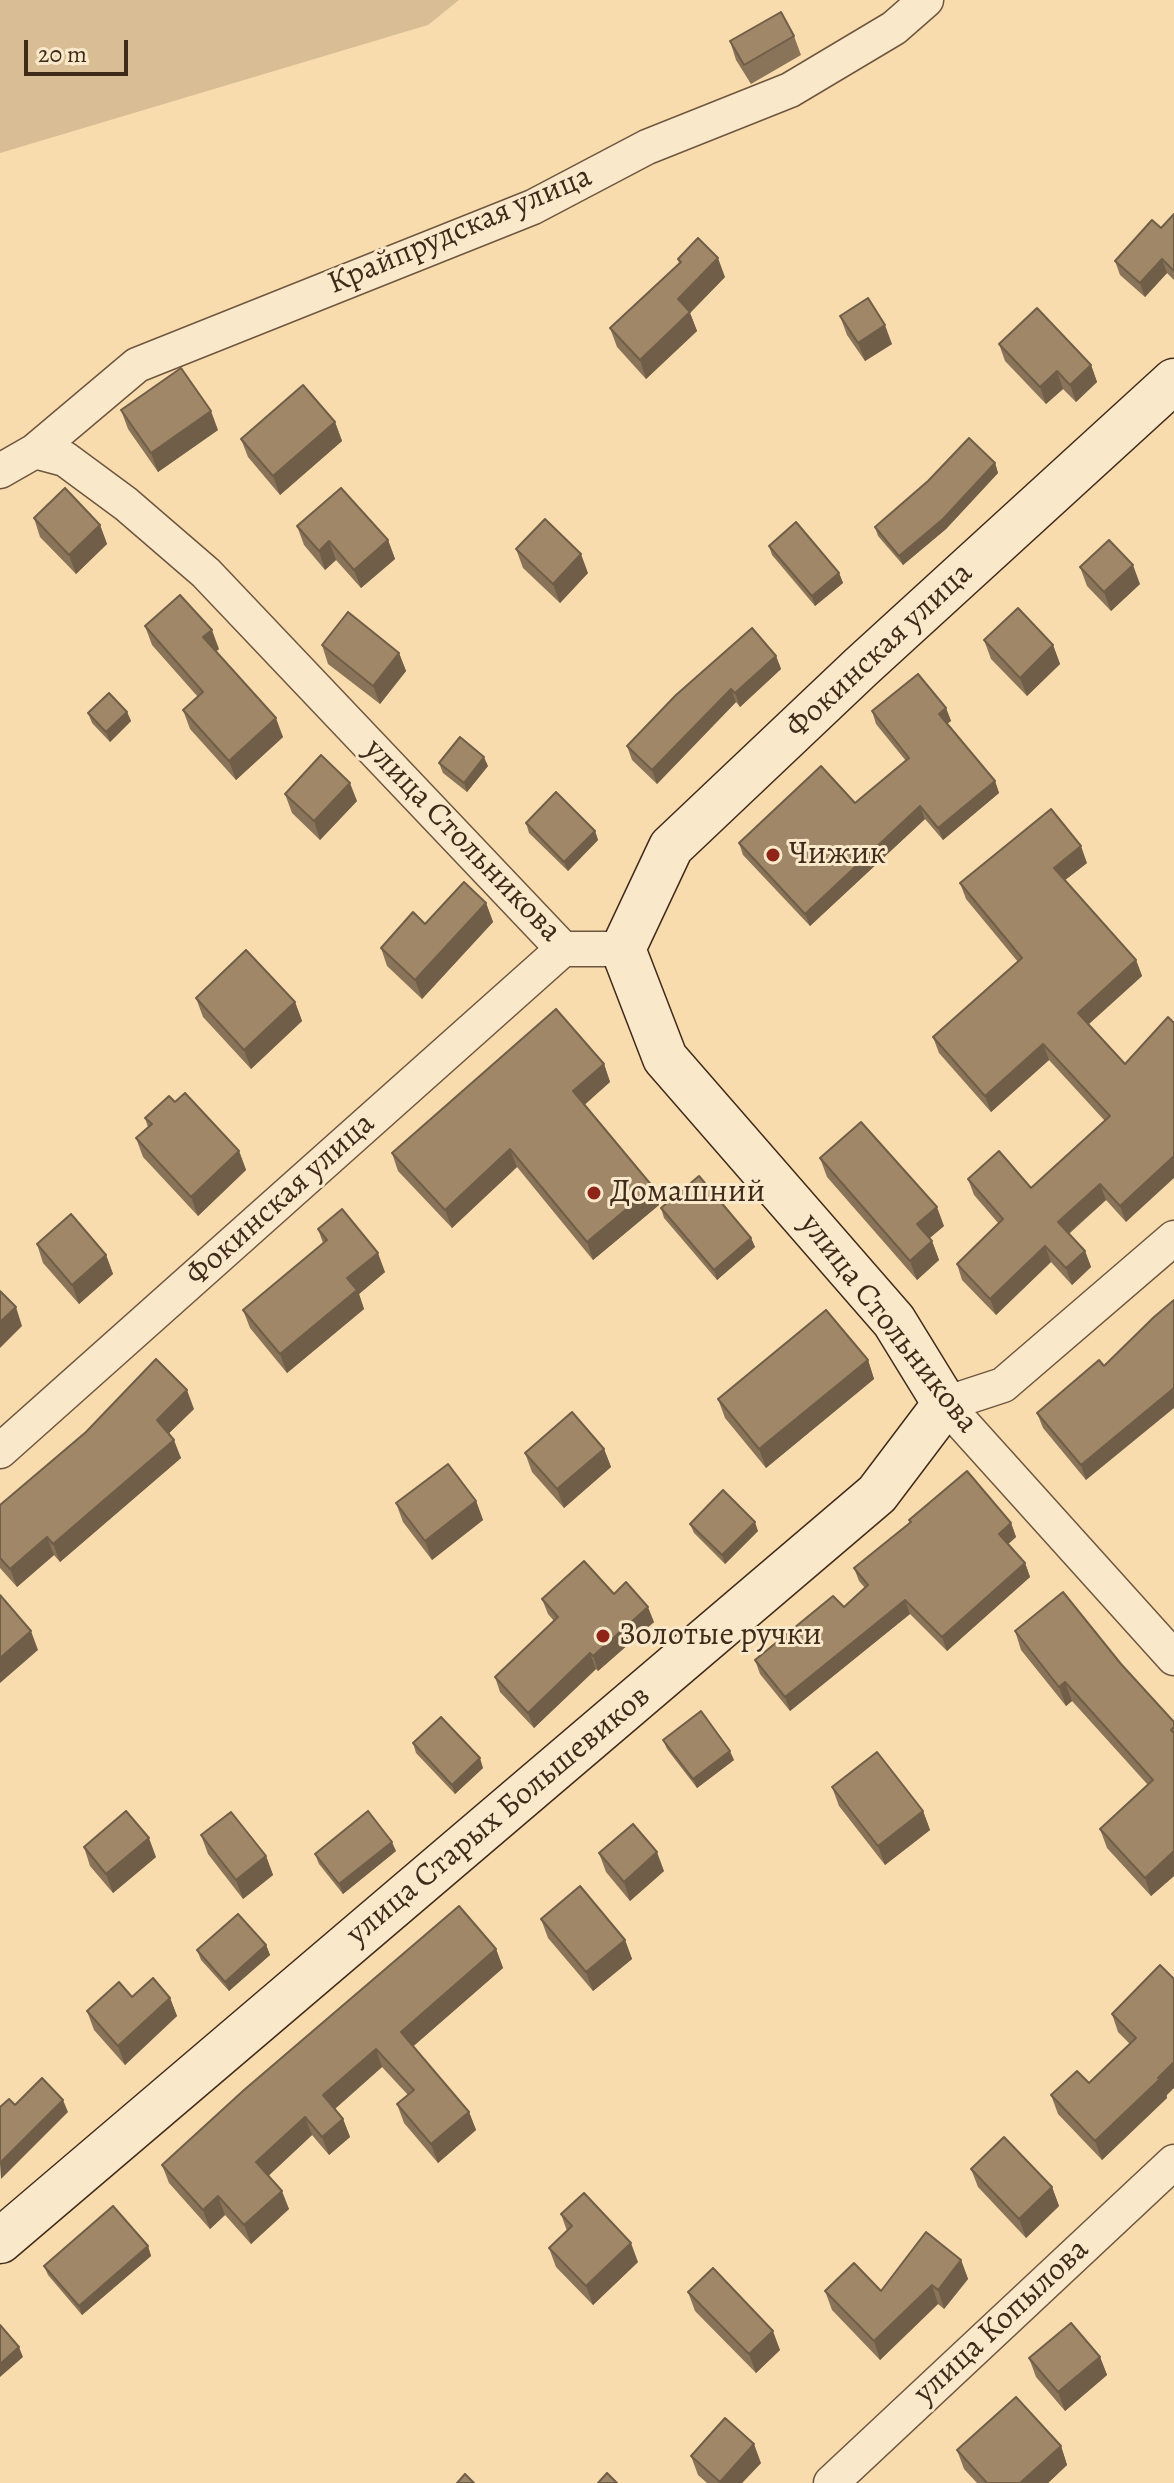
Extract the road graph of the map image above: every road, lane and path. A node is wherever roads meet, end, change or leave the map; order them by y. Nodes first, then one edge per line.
1 (926, 0) edge
2 (1174, 381) edge
3 (35, 451) junction
4 (0, 471) edge
5 (563, 949) junction
6 (623, 949) junction
7 (1174, 1238) edge
8 (945, 1404) junction
9 (0, 1451) edge
10 (1174, 1658) edge
11 (1174, 2162) edge
12 (0, 2241) edge
13 (831, 2483) edge

1 - 3 street, Крайпрудская улица
2 - 6 main road, Фокинская улица
3 - 4 street, Крайпрудская улица
3 - 5 street, улица Стольникова
5 - 6 street, улица Стольникова
5 - 9 street, Фокинская улица
6 - 8 main road, улица Стольникова
7 - 8 street
8 - 10 street, улица Стольникова
8 - 12 main road, улица Старых Большевиков
11 - 13 street, улица Копылова

